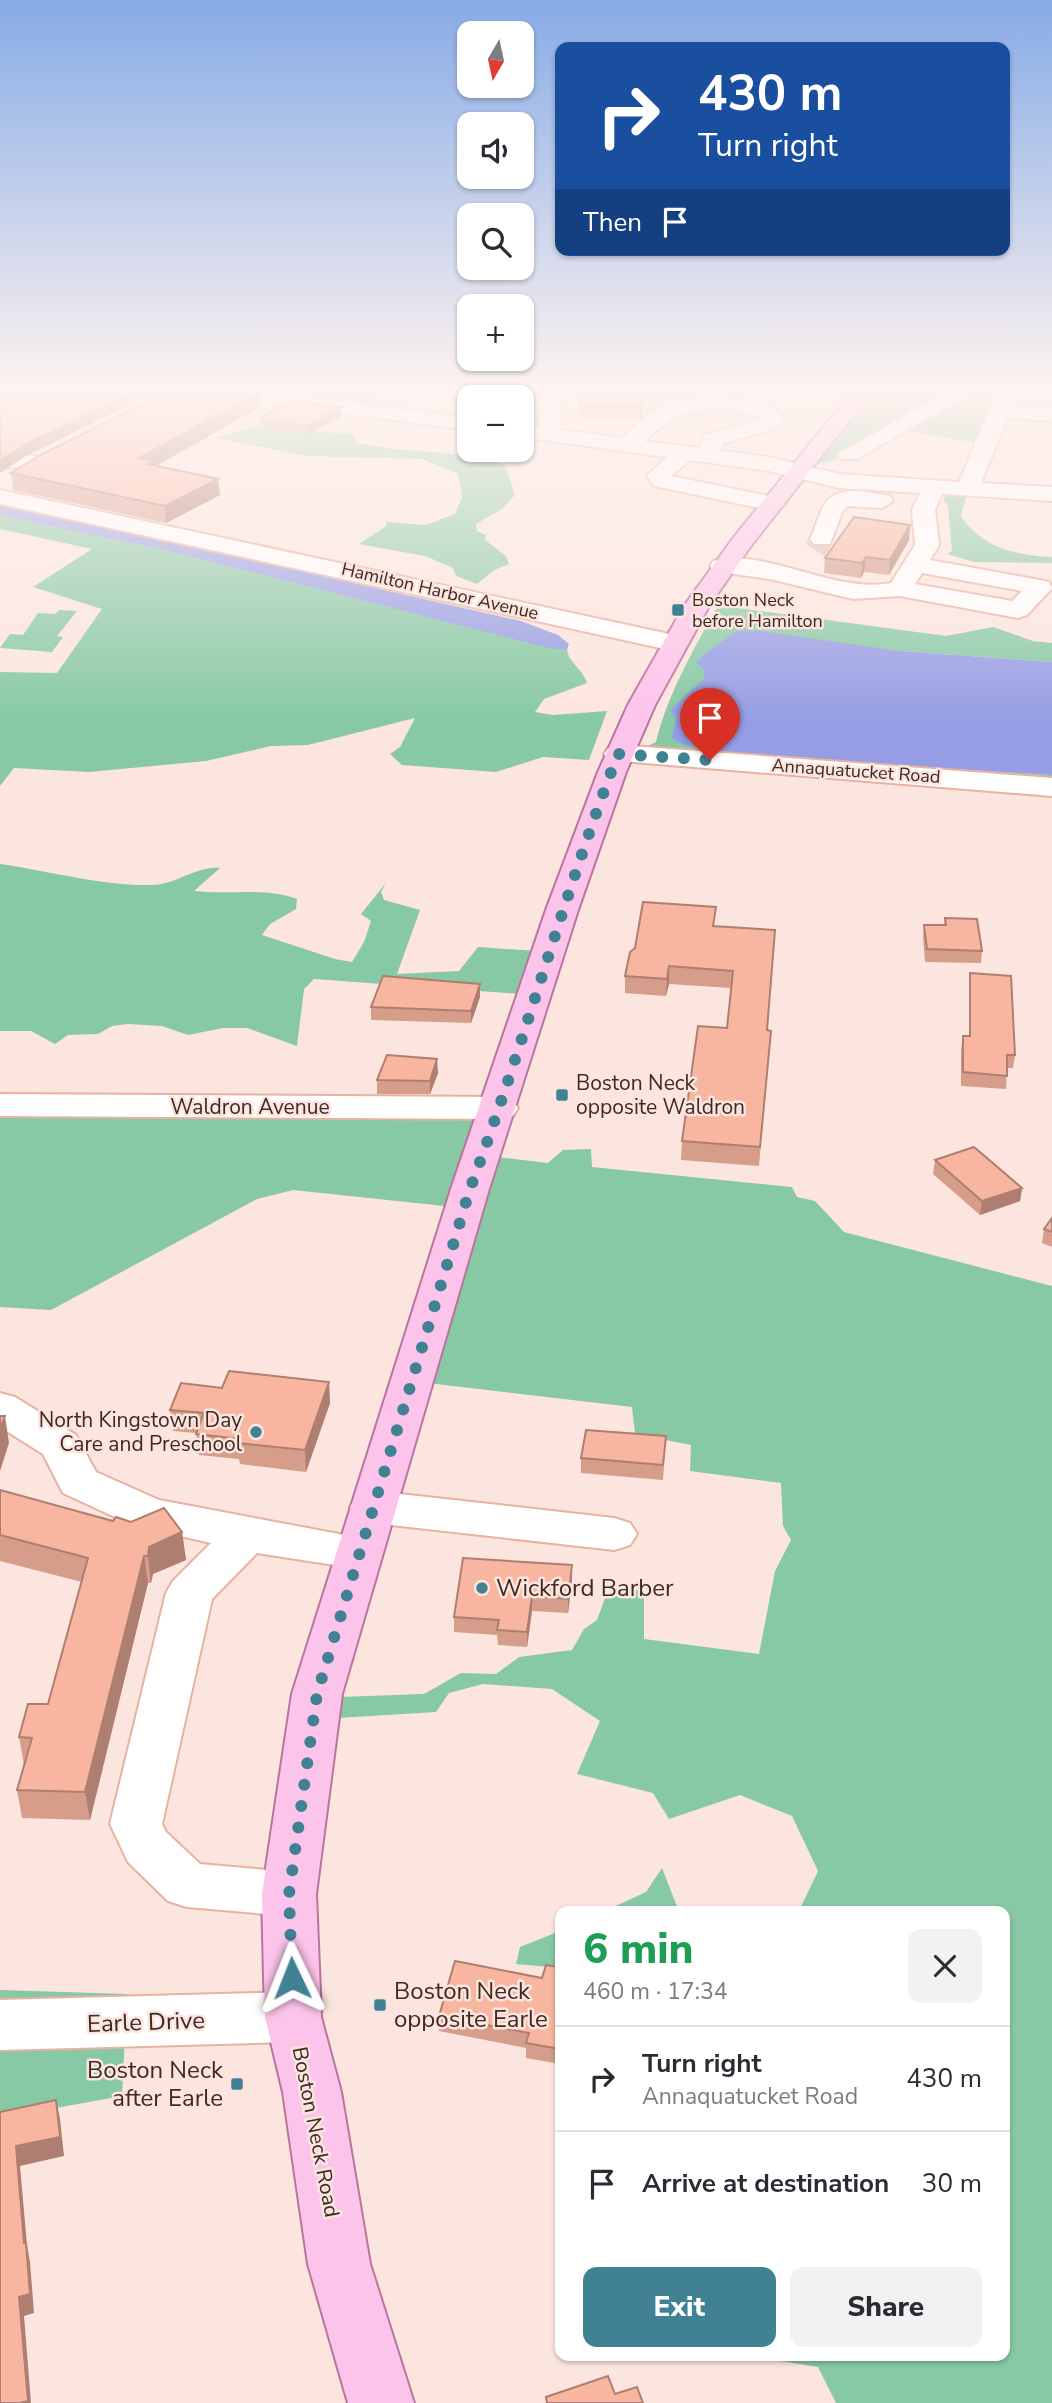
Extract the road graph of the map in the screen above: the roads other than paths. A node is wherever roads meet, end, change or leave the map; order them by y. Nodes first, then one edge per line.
1 (5, 499) edge
2 (750, 499) edge
3 (778, 499) edge
4 (844, 499) edge
5 (858, 499) edge
6 (901, 499) edge
7 (947, 499) edge
8 (774, 504) junction
9 (928, 507) junction
10 (830, 516) junction
11 (915, 564) junction
12 (722, 566) junction
13 (792, 578) junction
14 (900, 589) junction
15 (674, 643) junction
16 (618, 754) junction
17 (1052, 787) edge
18 (0, 1105) edge
19 (500, 1108) junction
20 (0, 1407) edge
21 (367, 1530) junction
22 (614, 1534) dead end
23 (247, 1535) junction
24 (289, 1894) junction
25 (293, 2017) junction
26 (0, 2025) edge
27 (381, 2403) edge

1 - 15 street, Hamilton Harbor Avenue
2 - 8 street
3 - 8 main road, Boston Neck Road
4 - 10 street
5 - 9 street
6 - 9 street
7 - 9 street
8 - 12 main road, Boston Neck Road
9 - 10 street
9 - 11 street
10 - 13 street
11 - 14 street
11 - 14 street
12 - 13 street
12 - 15 main road, Boston Neck Road
13 - 14 street
15 - 16 main road, Boston Neck Road
16 - 17 street, Annaquatucket Road
16 - 19 main road, Boston Neck Road
18 - 19 street, Waldron Avenue
19 - 21 main road, Boston Neck Road
20 - 23 street
21 - 22 street
21 - 23 street
21 - 24 main road, Boston Neck Road
23 - 24 street
24 - 25 main road, Boston Neck Road
25 - 26 street, Earle Drive
25 - 27 main road, Boston Neck Road

